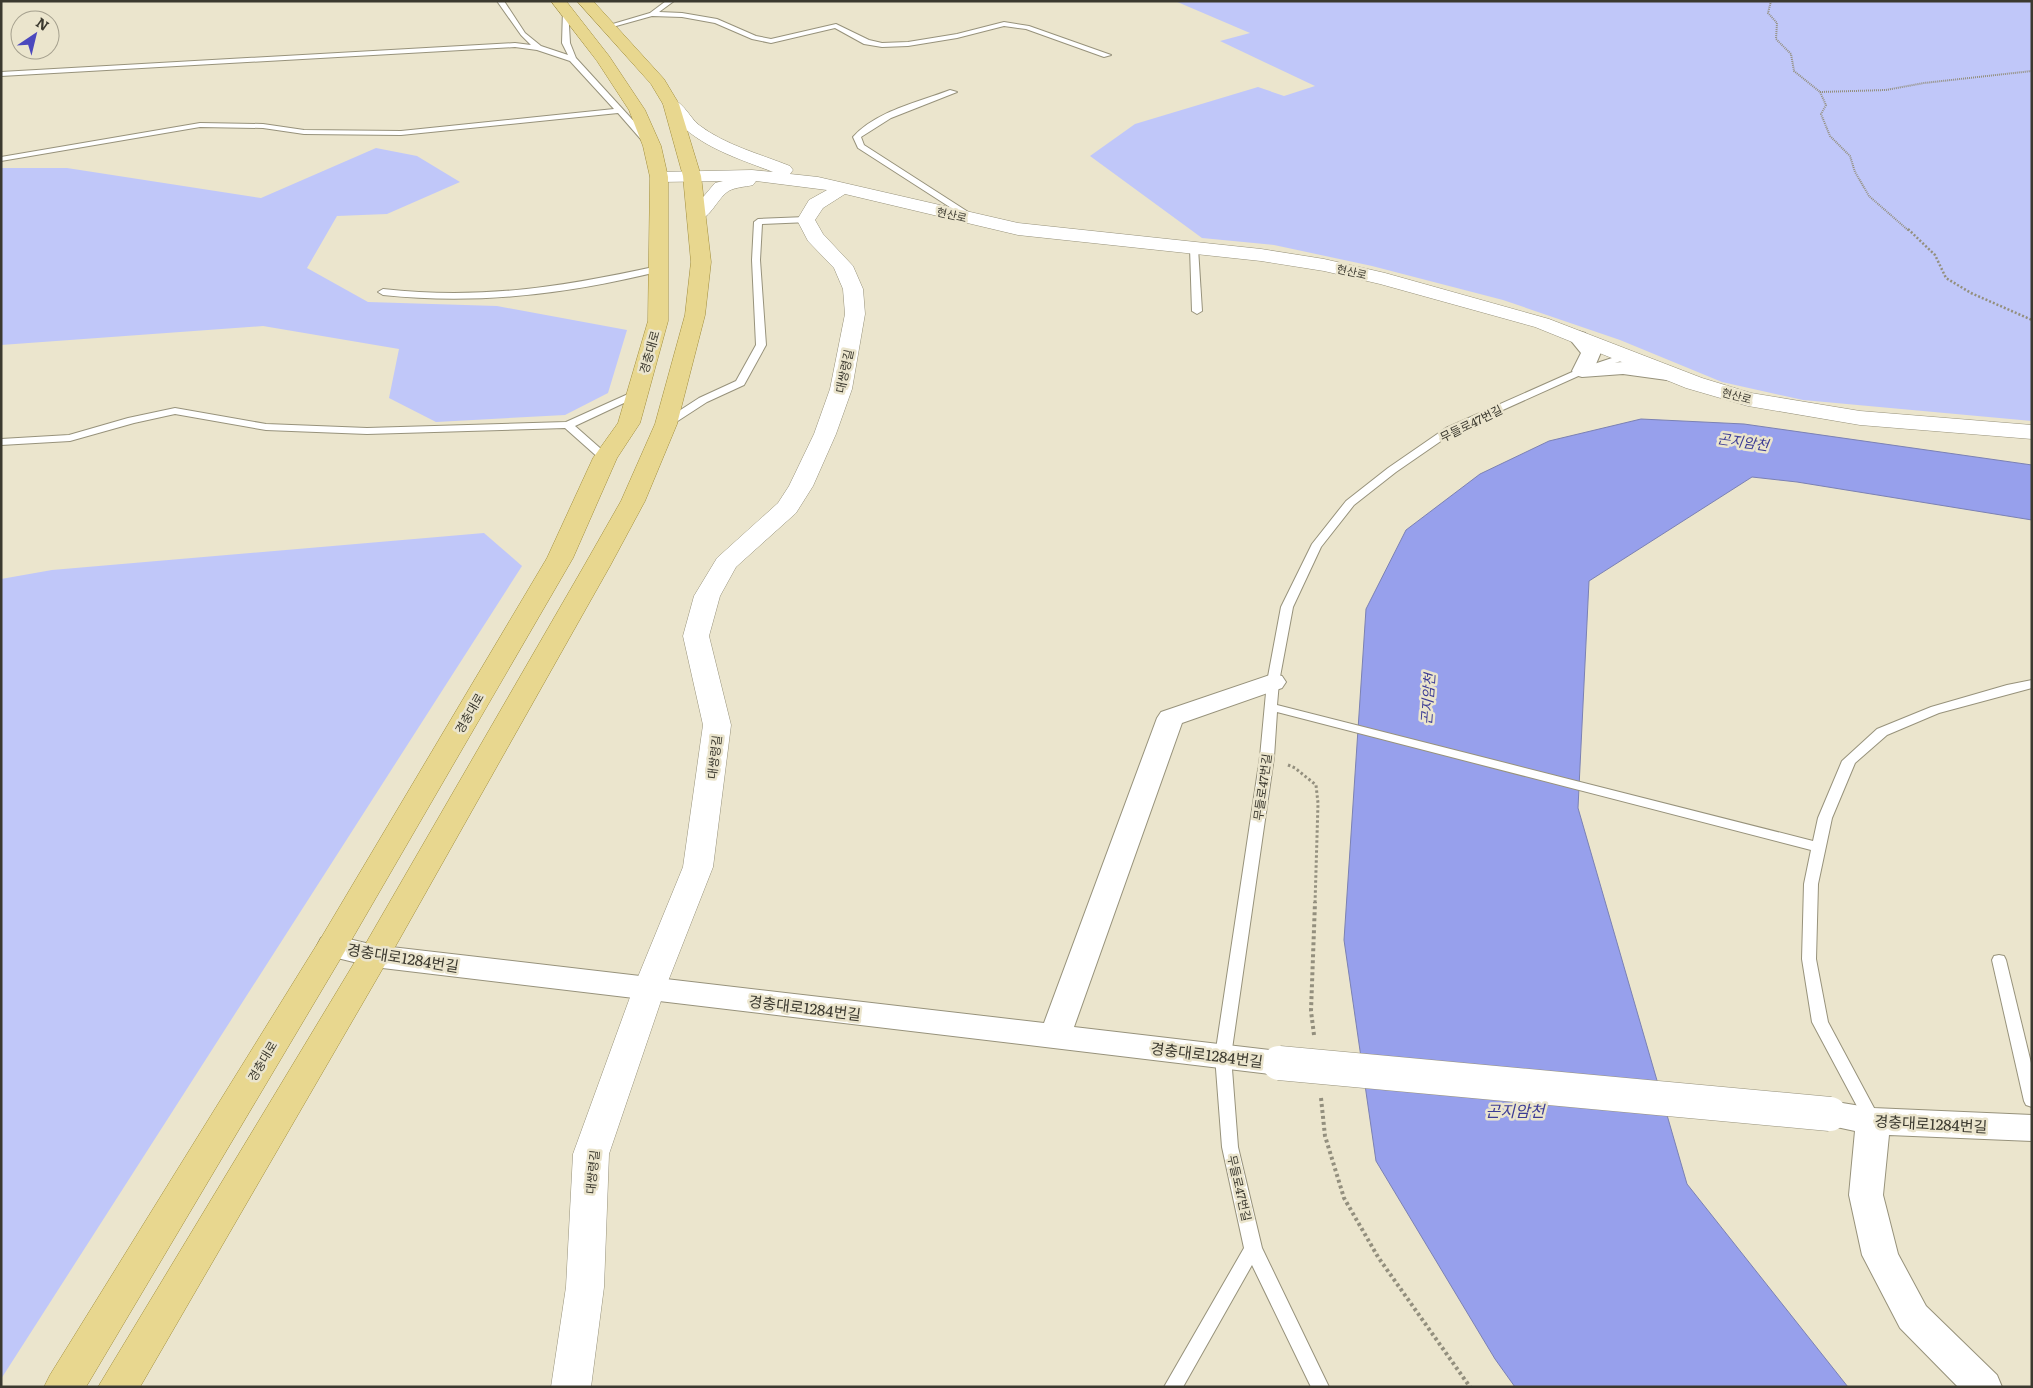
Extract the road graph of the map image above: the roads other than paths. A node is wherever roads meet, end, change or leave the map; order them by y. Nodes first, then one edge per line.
1 (500, 1) edge
2 (584, 1) edge
3 (671, 1) edge
4 (562, 6) edge
5 (652, 14) junction
6 (609, 26) junction
7 (538, 48) junction
8 (1107, 55) dead end
9 (573, 59) junction
10 (1, 74) edge
11 (953, 92) dead end
12 (670, 104) junction
13 (619, 111) junction
14 (652, 146) junction
15 (1, 159) edge
16 (692, 176) junction
17 (658, 177) junction
18 (830, 185) junction
19 (696, 216) junction
20 (806, 220) junction
21 (975, 220) junction
22 (1194, 248) junction
23 (658, 269) junction
24 (383, 292) dead end
25 (1197, 311) dead end
26 (1578, 337) junction
27 (1628, 356) junction
28 (1582, 371) junction
29 (1674, 375) junction
30 (637, 393) junction
31 (666, 424) junction
32 (568, 425) junction
33 (2032, 432) edge
34 (1, 442) edge
35 (605, 458) junction
36 (2032, 684) edge
37 (1272, 694) junction
38 (1819, 847) junction
39 (332, 946) junction
40 (374, 956) junction
41 (1999, 960) dead end
42 (649, 989) junction
43 (1055, 1036) junction
44 (1223, 1056) junction
45 (2032, 1101) edge
46 (1873, 1121) junction
47 (2032, 1128) edge
48 (1253, 1248) junction
49 (64, 1387) edge
50 (118, 1387) edge
51 (571, 1387) edge
52 (1173, 1387) edge
53 (1320, 1387) edge
54 (1983, 1387) edge

1 - 7 lane
2 - 6 main road
3 - 5 lane
4 - 9 lane
4 - 14 main road, 경충대로
5 - 6 lane
5 - 8 lane
6 - 12 main road
7 - 9 lane
7 - 10 lane
9 - 13 lane
11 - 21 lane
12 - 16 main road
12 - 18 street
13 - 14 lane
13 - 15 lane
14 - 17 main road, 경충대로
16 - 17 street, 현산로
16 - 18 street, 현산로
16 - 19 main road
17 - 23 main road, 경충대로
18 - 19 street
18 - 20 street
18 - 21 street, 현산로
19 - 31 main road
20 - 31 lane
20 - 42 street, 대쌍령길
21 - 22 street, 현산로
22 - 25 lane
22 - 26 street, 현산로
23 - 24 lane
23 - 30 main road, 경충대로
26 - 27 street, 현산로
26 - 28 street
27 - 28 lane, 무들로47번길
27 - 29 street, 현산로
28 - 29 street
28 - 37 lane, 무들로47번길
29 - 33 street, 현산로
30 - 32 lane
30 - 35 main road, 경충대로
31 - 40 main road
32 - 34 lane
32 - 35 lane
35 - 39 main road, 경충대로
36 - 38 lane
37 - 38 lane
37 - 43 street
37 - 44 lane, 무들로47번길
38 - 46 lane
39 - 40 street, 경충대로1284번길
39 - 49 main road, 경충대로
40 - 42 street, 경충대로1284번길
40 - 50 main road
41 - 45 lane
42 - 43 street, 경충대로1284번길
42 - 51 street, 대쌍령길
43 - 44 street, 경충대로1284번길
44 - 46 street, 경충대로1284번길, bridge
44 - 48 lane, 무들로47번길
46 - 47 street, 경충대로1284번길
46 - 54 street
48 - 52 lane
48 - 53 lane, 무들로47번길

